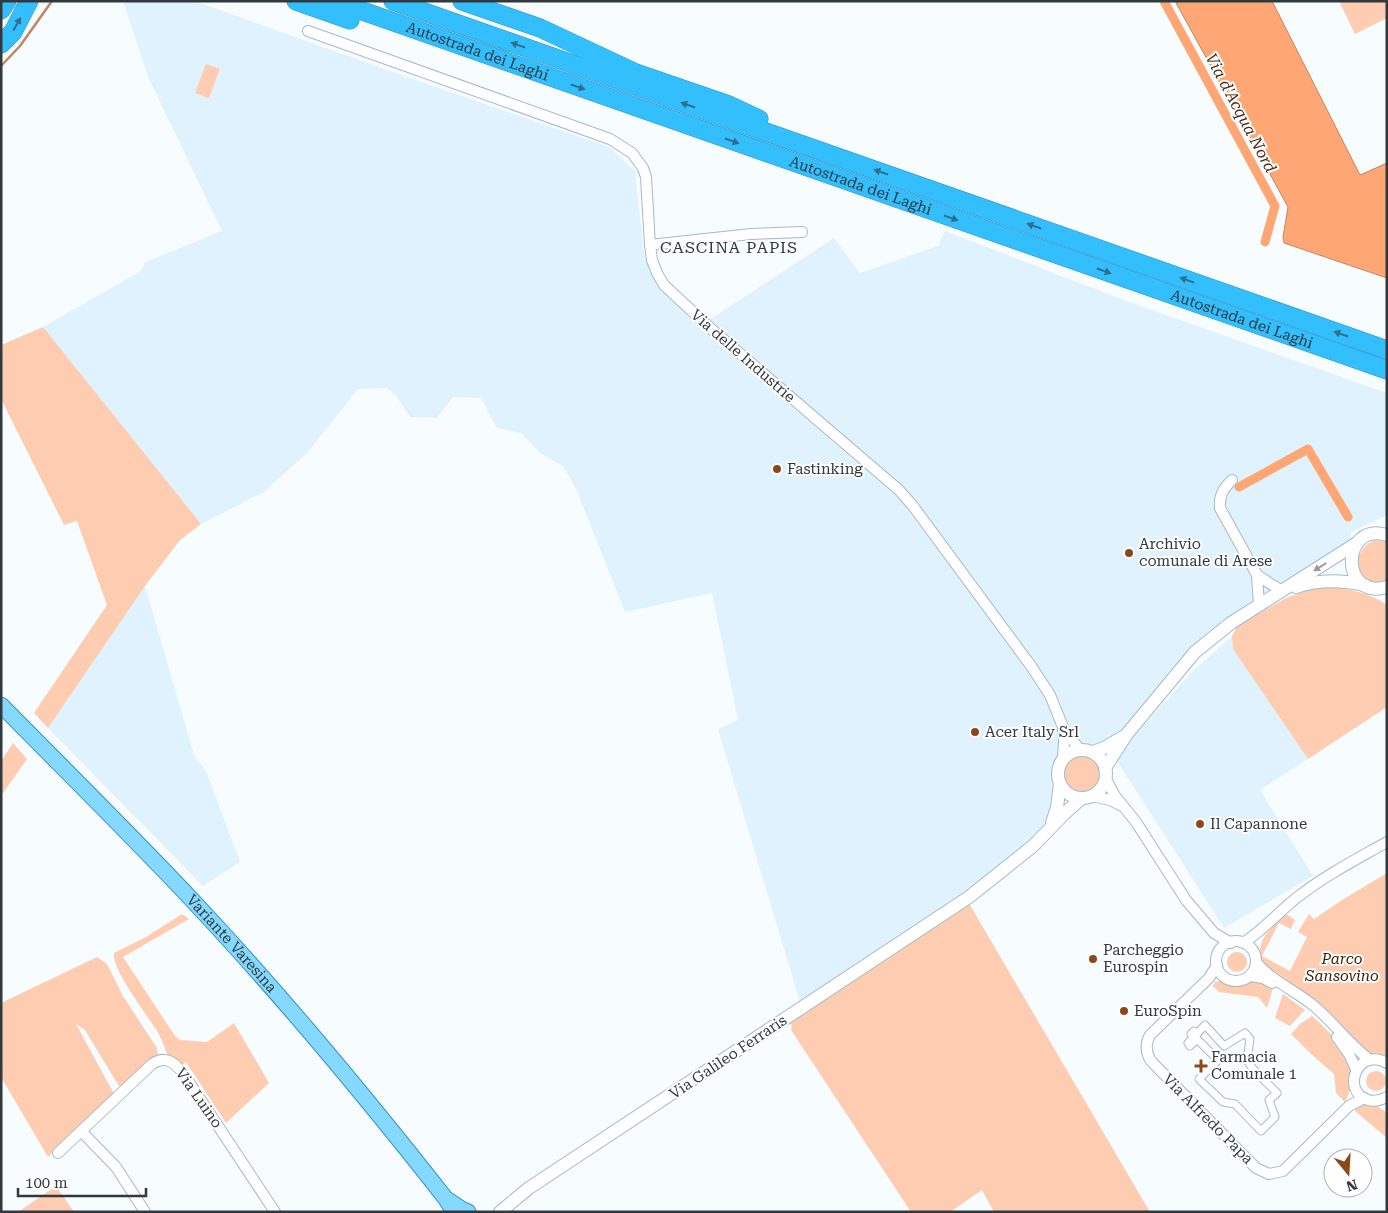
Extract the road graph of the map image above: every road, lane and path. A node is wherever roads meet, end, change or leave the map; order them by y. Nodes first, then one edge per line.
1 (7, 1) edge
2 (30, 1) edge
3 (296, 1) edge
4 (334, 1) edge
5 (393, 1) edge
6 (462, 1) edge
7 (1, 10) edge
8 (308, 30) dead end
9 (1, 44) edge
10 (470, 49) junction
11 (833, 156) junction
12 (802, 232) dead end
13 (650, 245) junction
14 (1387, 350) edge
15 (1387, 370) edge
16 (1232, 480) dead end
17 (1387, 535) edge
18 (1357, 543) junction
19 (1257, 575) junction
20 (1375, 587) edge
21 (1282, 591) junction
22 (1387, 596) edge
23 (1259, 605) junction
24 (1, 705) edge
25 (1063, 727) junction
26 (1128, 734) junction
27 (1080, 750) junction
28 (1093, 752) junction
29 (1063, 759) junction
30 (1106, 774) junction
31 (1060, 784) junction
32 (1087, 797) junction
33 (1124, 806) junction
34 (1048, 830) junction
35 (1387, 842) edge
36 (1262, 930) junction
37 (1214, 933) junction
38 (1231, 943) junction
39 (1243, 943) junction
40 (1253, 950) junction
41 (1219, 952) junction
42 (1256, 962) junction
43 (1217, 965) junction
44 (1222, 976) junction
45 (1250, 976) junction
46 (1209, 978) junction
47 (1247, 1060) joint
48 (1370, 1060) junction
49 (1387, 1063) edge
50 (1356, 1069) junction
51 (1356, 1090) junction
52 (1364, 1098) junction
53 (1382, 1099) edge
54 (1349, 1106) junction
55 (1387, 1107) edge
56 (81, 1131) junction
57 (58, 1153) dead end
58 (450, 1205) edge
59 (510, 1206) edge
60 (145, 1212) edge
61 (275, 1212) edge
62 (468, 1212) edge
63 (500, 1212) edge

1 - 7 highway
9 -> 2 highway
3 - 10 highway
4 - 10 highway, Autostrada dei Laghi
11 -> 5 highway, Autostrada dei Laghi
6 - 11 highway
8 - 13 street, Via delle Industrie
10 -> 15 highway, Autostrada dei Laghi
14 -> 11 highway, Autostrada dei Laghi
12 - 13 street
13 - 25 street, Via delle Industrie
16 - 19 street
17 - 18 street
18 - 20 street
18 -> 21 street
19 - 21 street
19 - 23 street
20 - 21 street
20 - 22 street
21 - 23 street
23 - 26 street
24 - 58 main road, Variante Varesina
25 - 27 street, Via delle Industrie
25 - 29 street, Via delle Industrie
26 - 28 street
26 - 30 street
27 - 28 street
27 - 29 street
28 - 30 street
29 - 31 street
30 - 32 street
30 - 33 street
31 - 32 street
31 - 34 street
32 - 33 street
32 - 34 street, Via Galileo Ferraris
33 - 37 street
34 - 59 street, Via Galileo Ferraris
35 - 36 street
36 - 39 street
36 - 40 street
37 - 38 street
37 - 41 street
38 - 39 street
38 - 41 street
39 - 40 street
40 - 42 street
41 - 43 street
42 - 45 street
42 - 48 street
43 - 44 street
43 - 46 street, Via Alfredo Papa
44 - 45 street
44 - 46 street
45 - 50 street
46 - 54 street, Via Alfredo Papa
47 - 47 street
48 - 49 street
48 - 50 street
50 - 51 street
51 - 52 street
51 - 54 street, Via Alfredo Papa
52 - 53 street
52 - 54 street, Via Alfredo Papa
53 - 55 street
56 - 57 street, Via Luino
56 - 60 street
56 - 61 street, Via Luino
58 - 62 main road, Variante Varesina
59 - 63 street, Via Galileo Ferraris

